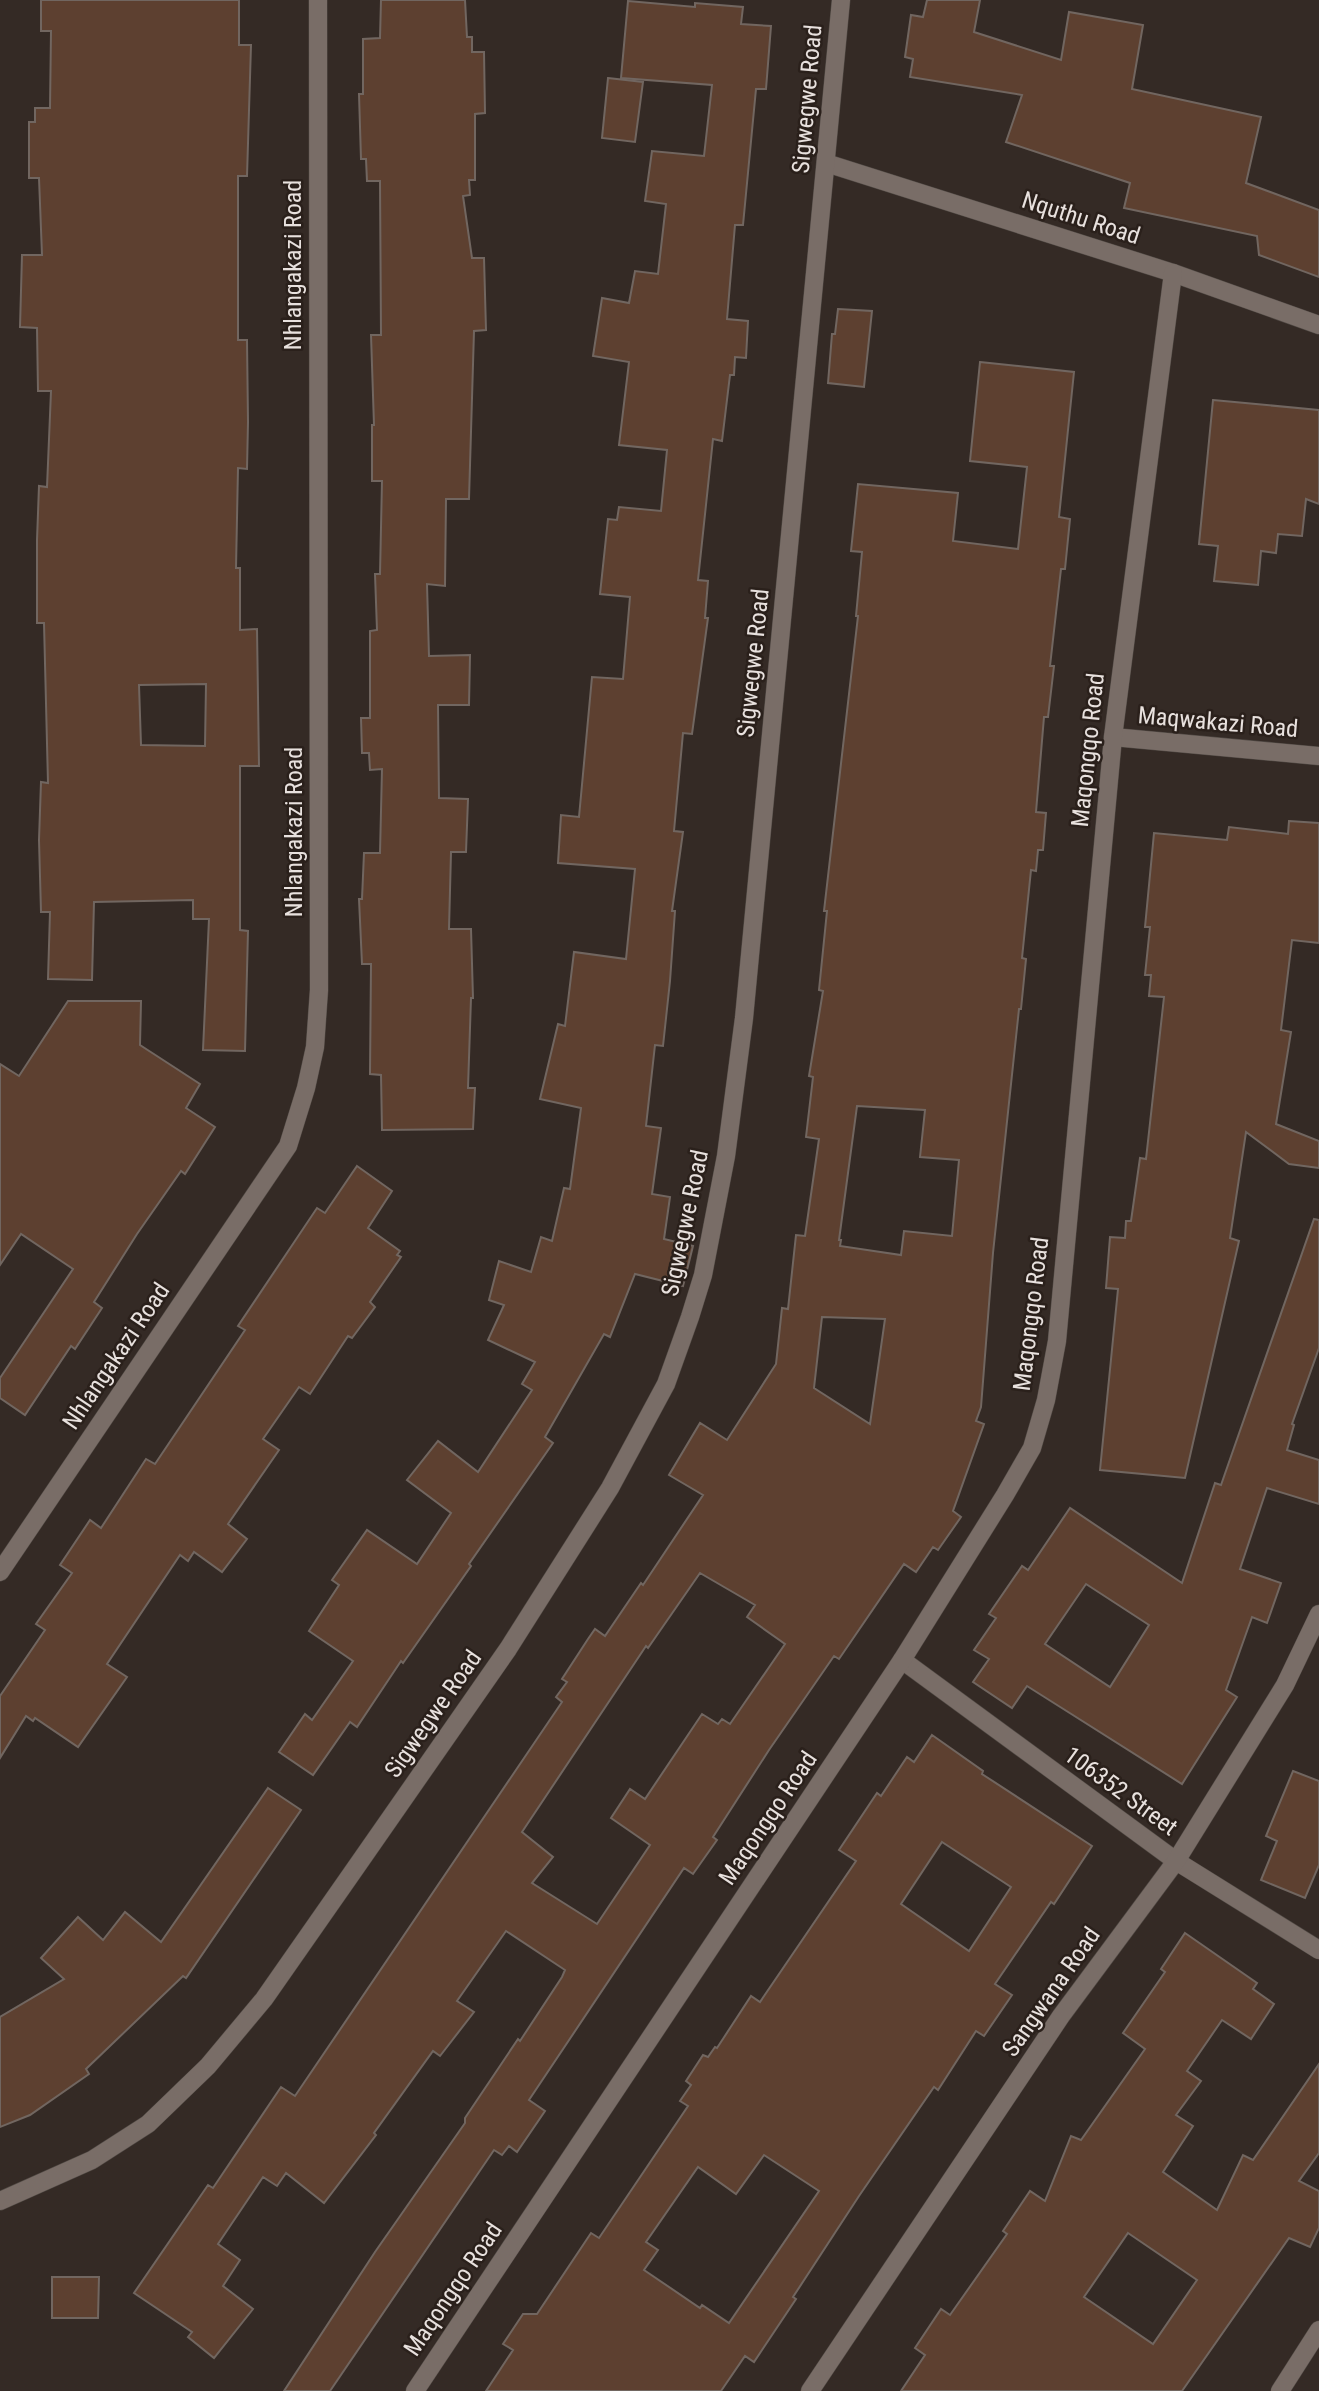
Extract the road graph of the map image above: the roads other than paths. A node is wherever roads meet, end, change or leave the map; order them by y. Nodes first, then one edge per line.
1 (318, 0) edge
2 (841, 0) edge
3 (826, 163) junction
4 (1173, 273) junction
5 (1319, 325) edge
6 (1113, 737) junction
7 (1319, 756) edge
8 (0, 1572) edge
9 (1319, 1614) edge
10 (902, 1660) junction
11 (1176, 1861) junction
12 (1319, 1950) edge
13 (0, 2201) edge
14 (1319, 2330) edge
15 (415, 2391) edge
16 (810, 2391) edge
17 (1280, 2391) edge

1 - 8 street, Nhlangakazi Road
2 - 3 street, Sigwegwe Road
3 - 4 street, Nquthu Road
3 - 13 street, Sigwegwe Road
4 - 5 street, Nquthu Road
4 - 6 street, Maqongqo Road
6 - 7 street, Maqwakazi Road
6 - 10 street, Maqongqo Road
9 - 11 street, Sangwana Road
10 - 11 street, 106352 Street
10 - 15 street, Maqongqo Road
11 - 12 street, 106352 Street
11 - 16 street, Sangwana Road
14 - 17 street

